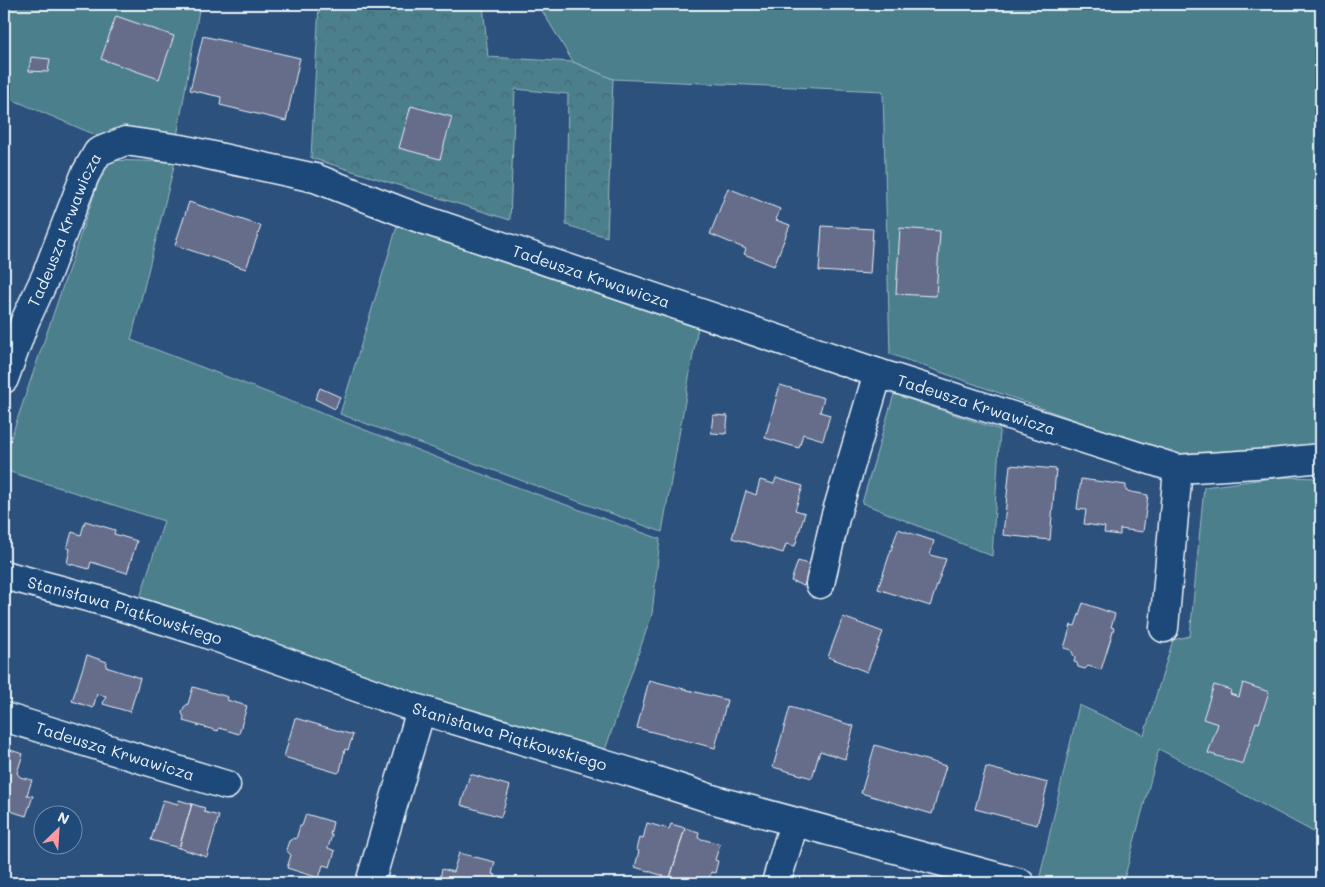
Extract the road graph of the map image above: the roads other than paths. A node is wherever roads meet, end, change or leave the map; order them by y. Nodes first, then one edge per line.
1 (878, 373) junction
2 (4, 379) edge
3 (1321, 458) edge
4 (1178, 469) junction
5 (4, 575) edge
6 (820, 584) dead end
7 (1164, 628) dead end
8 (420, 710) junction
9 (4, 717) edge
10 (226, 785) dead end
11 (794, 823) junction
12 (370, 883) edge
13 (776, 883) edge
14 (1020, 883) edge

1 - 2 street, Tadeusza Krwawicza
1 - 4 street, Tadeusza Krwawicza
1 - 6 street
3 - 4 street, Tadeusza Krwawicza
4 - 7 street
5 - 8 street, Stanisława Piątkowskiego
8 - 11 street, Stanisława Piątkowskiego
8 - 12 street
9 - 10 street, Tadeusza Krwawicza
11 - 13 street
11 - 14 street, Stanisława Piątkowskiego

